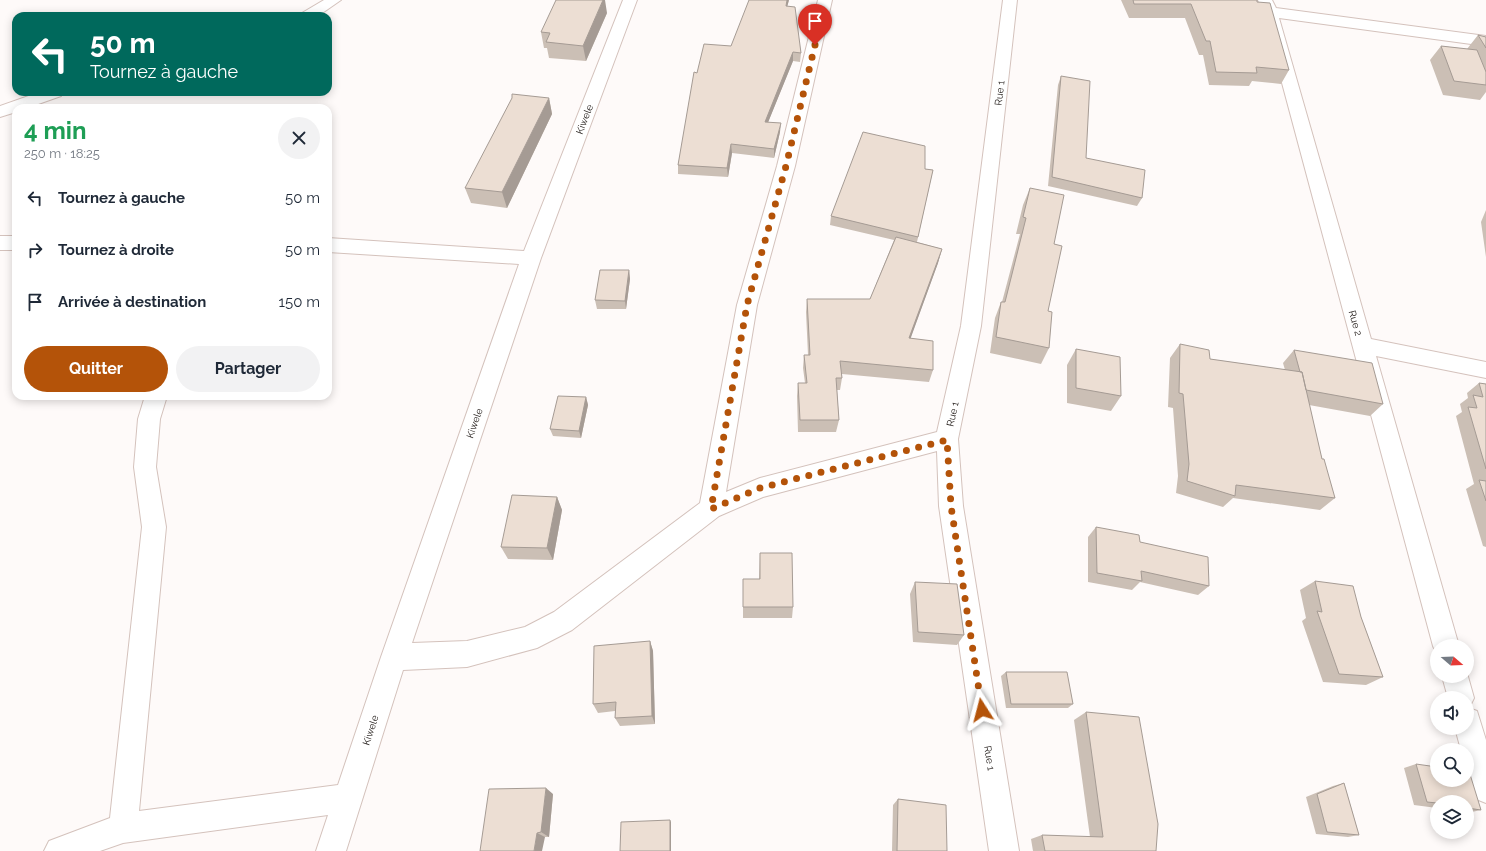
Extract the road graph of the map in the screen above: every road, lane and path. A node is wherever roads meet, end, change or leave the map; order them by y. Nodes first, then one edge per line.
1 (334, 0) edge
2 (630, 0) edge
3 (825, 0) edge
4 (1010, 0) edge
5 (1268, 6) edge
6 (314, 12) edge
7 (1486, 41) edge
8 (44, 96) edge
9 (22, 104) edge
10 (12, 108) edge
11 (0, 112) edge
12 (0, 243) edge
13 (12, 243) edge
14 (332, 245) edge
15 (530, 258) junction
16 (1362, 345) junction
17 (1486, 370) edge
18 (155, 400) edge
19 (947, 440) junction
20 (711, 509) junction
21 (1444, 639) edge
22 (394, 656) junction
23 (1471, 735) edge
24 (1486, 789) edge
25 (349, 798) junction
26 (123, 828) junction
27 (60, 851) edge
28 (331, 851) edge
29 (1004, 851) edge

1 - 6 street
2 - 15 street, Kiwele
3 - 20 street
4 - 19 street, Rue 1
5 - 7 street
5 - 16 street, Rue 2
8 - 9 street
10 - 11 street
12 - 13 street
14 - 15 street
15 - 22 street, Kiwele
16 - 17 street
16 - 21 street, Rue 2
18 - 26 street
19 - 20 street
19 - 29 street, Rue 1
20 - 22 street
22 - 25 street, Kiwele
23 - 24 street
25 - 26 street
25 - 28 street, Kiwele
26 - 27 street

